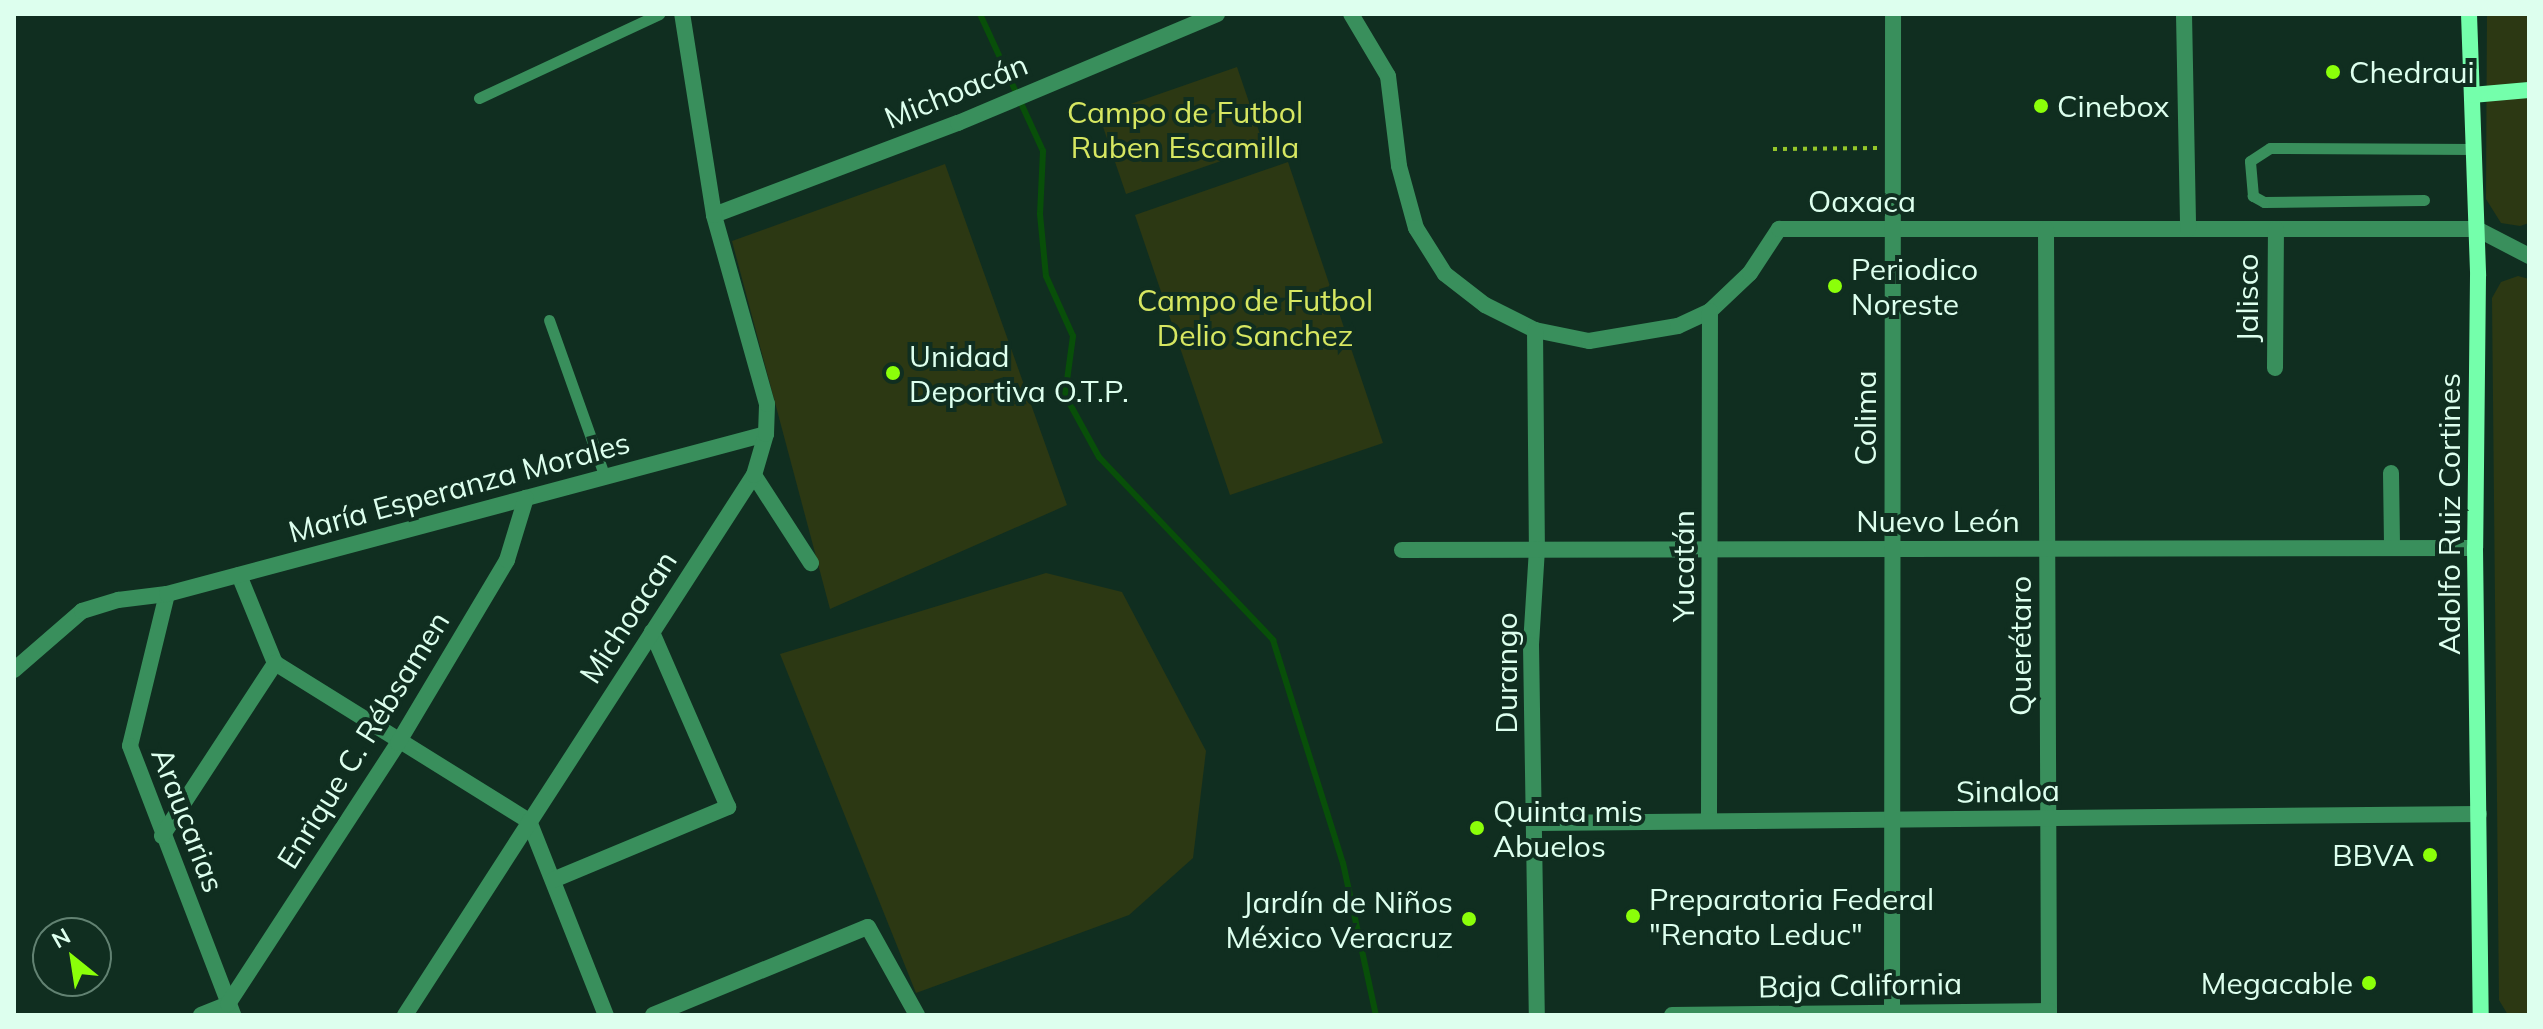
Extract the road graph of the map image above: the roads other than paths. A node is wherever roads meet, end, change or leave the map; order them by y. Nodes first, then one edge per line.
1 (659, 14) edge
2 (682, 14) edge
3 (1217, 14) edge
4 (1351, 14) edge
5 (1893, 14) edge
6 (2184, 14) edge
7 (2469, 14) edge
8 (2529, 90) edge
9 (2472, 95) junction
10 (479, 98) dead end
11 (2474, 149) junction
12 (2424, 200) dead end
13 (714, 215) junction
14 (1893, 229) junction
15 (2046, 229) junction
16 (2188, 229) junction
17 (2276, 229) junction
18 (2477, 229) junction
19 (2529, 256) edge
20 (1710, 311) junction
21 (549, 320) dead end
22 (1535, 330) junction
23 (2275, 368) dead end
24 (766, 434) junction
25 (2391, 473) dead end
26 (754, 475) junction
27 (605, 477) junction
28 (526, 498) junction
29 (2047, 548) junction
30 (2392, 548) junction
31 (2475, 548) junction
32 (1537, 549) junction
33 (1712, 549) junction
34 (1893, 549) junction
35 (1402, 550) dead end
36 (811, 563) dead end
37 (239, 575) junction
38 (167, 594) junction
39 (652, 632) junction
40 (275, 663) junction
41 (14, 670) edge
42 (398, 743) junction
43 (2479, 814) junction
44 (2048, 819) junction
45 (1892, 820) junction
46 (529, 821) junction
47 (1709, 821) junction
48 (1537, 823) junction
49 (162, 836) junction
50 (553, 880) junction
51 (416, 998) junction
52 (231, 1009) edge
53 (2049, 1013) edge
54 (1892, 1014) edge
55 (201, 1015) edge
56 (405, 1015) edge
57 (423, 1015) edge
58 (606, 1015) edge
59 (653, 1015) edge
60 (917, 1015) edge
61 (1537, 1015) edge
62 (1672, 1015) edge
63 (1710, 1015) edge
64 (2481, 1015) edge

1 - 10 lane
2 - 13 street, Michoacan
3 - 13 street, Michoacán
4 - 22 street, Oaxaca
5 - 14 street, Colima
6 - 16 street
7 - 9 main road, Adolfo Ruiz Cortines
8 - 9 main road
9 - 11 main road, Adolfo Ruiz Cortines
11 - 12 lane
11 - 18 main road, Adolfo Ruiz Cortines
13 - 24 street, Michoacan
14 - 15 street, Oaxaca
14 - 20 street, Oaxaca
14 - 34 street, Colima
15 - 16 street, Oaxaca
15 - 29 street, Querétaro
16 - 17 street, Oaxaca
17 - 18 street, Oaxaca
17 - 23 street, Jalisco
18 - 19 street
18 - 31 main road, Adolfo Ruiz Cortines
20 - 22 street, Oaxaca
20 - 33 street, Yucatán
21 - 27 lane
22 - 32 street, Durango
24 - 26 street, Michoacan
24 - 27 street, María Esperanza Morales
25 - 30 street
26 - 36 street
26 - 39 street, Michoacan
27 - 28 street, María Esperanza Morales
28 - 37 street, María Esperanza Morales
28 - 42 street, Enrique C. Rébsamen
29 - 30 street, Nuevo León
29 - 34 street, Nuevo León
29 - 44 street, Querétaro
30 - 31 street, Nuevo León
31 - 43 main road, Adolfo Ruiz Cortines
32 - 33 street, Nuevo León
32 - 35 street, Nuevo León
32 - 48 street, Durango
33 - 34 street, Nuevo León
33 - 47 street, Yucatán
34 - 45 street, Colima
37 - 38 street, María Esperanza Morales
37 - 40 street
38 - 41 street, María Esperanza Morales
38 - 49 street, Araucarias
39 - 46 street, Michoacan
39 - 50 street
40 - 42 street
40 - 49 street
42 - 46 street
42 - 52 street, Enrique C. Rébsamen
43 - 44 street, Sinaloa
43 - 64 main road, Adolfo Ruiz Cortines
44 - 45 street, Sinaloa
44 - 53 street, Querétaro
45 - 47 street, Sinaloa
45 - 54 street, Colima
46 - 50 street
46 - 51 street, Michoacan
47 - 48 street, Sinaloa
48 - 61 street, Durango
49 - 52 street, Araucarias
50 - 58 street
51 - 56 street, Michoacan
51 - 57 street
52 - 55 street
53 - 54 street, Baja California
54 - 63 street, Baja California
59 - 60 street
62 - 63 street, Baja California

